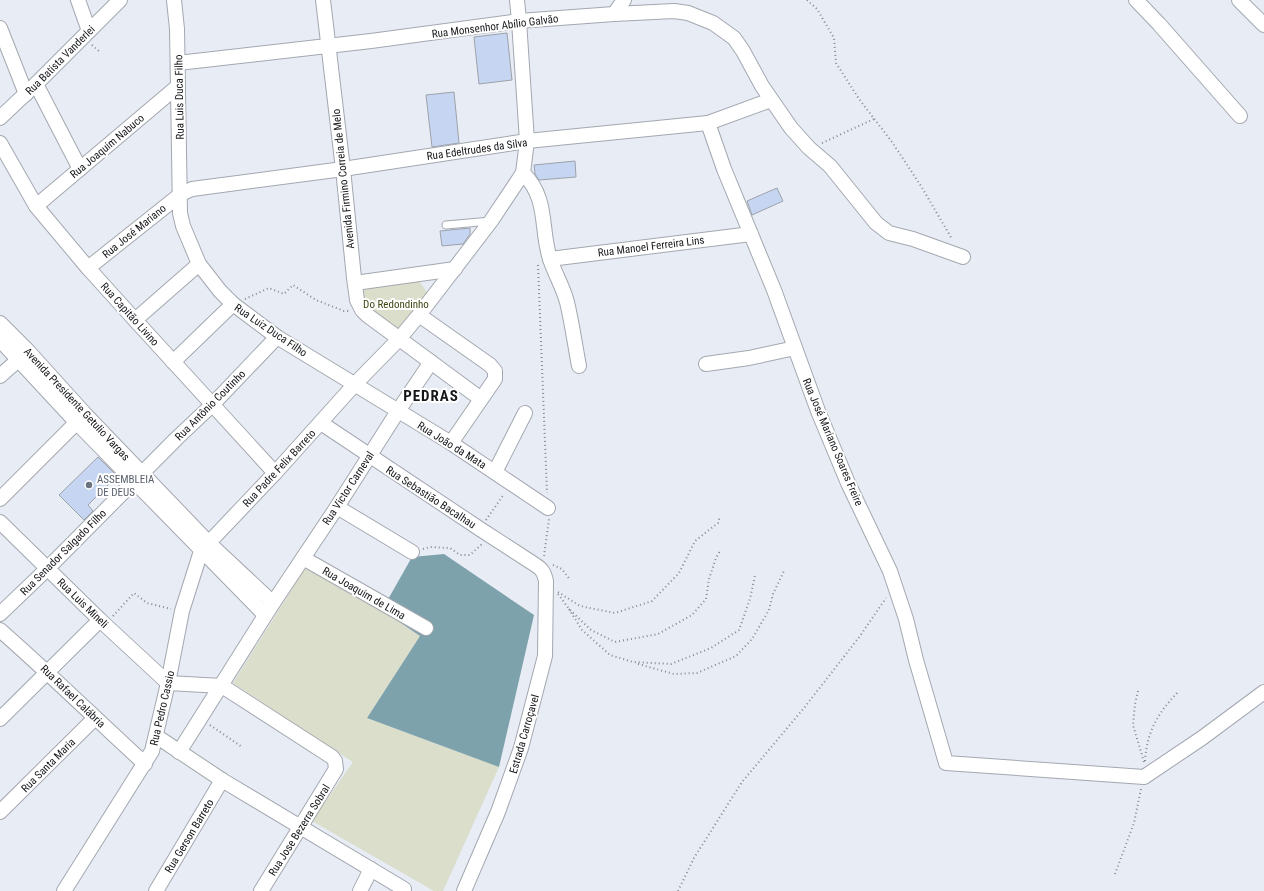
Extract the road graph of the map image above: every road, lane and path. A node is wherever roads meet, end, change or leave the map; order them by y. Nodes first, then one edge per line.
1 (78, 0) edge
2 (120, 0) edge
3 (174, 0) edge
4 (323, 0) edge
5 (517, 0) edge
6 (624, 0) edge
7 (807, 0) edge
8 (1136, 0) edge
9 (1239, 0) edge
10 (614, 14) junction
11 (519, 22) junction
12 (1264, 25) edge
13 (0, 28) edge
14 (90, 31) junction
15 (328, 46) junction
16 (178, 63) junction
17 (36, 84) junction
18 (178, 86) junction
19 (26, 94) junction
20 (771, 100) junction
21 (1240, 116) dead end
22 (0, 118) edge
23 (874, 119) junction
24 (708, 123) junction
25 (527, 141) junction
26 (0, 143) edge
27 (809, 148) junction
28 (80, 169) junction
29 (343, 169) junction
30 (523, 173) junction
31 (180, 194) junction
32 (36, 206) junction
33 (491, 221) junction
34 (446, 225) dead end
35 (752, 234) junction
36 (963, 257) joint
37 (550, 259) junction
38 (199, 264) junction
39 (88, 268) junction
40 (455, 269) junction
41 (355, 283) junction
42 (233, 304) junction
43 (362, 310) junction
44 (419, 315) junction
45 (135, 320) junction
46 (0, 323) edge
47 (277, 337) junction
48 (399, 339) junction
49 (0, 340) edge
50 (795, 348) junction
51 (23, 355) junction
52 (173, 362) junction
53 (431, 362) junction
54 (706, 364) dead end
55 (579, 366) dead end
56 (0, 376) edge
57 (355, 384) junction
58 (481, 399) junction
59 (212, 405) junction
60 (398, 411) junction
61 (525, 413) dead end
62 (81, 418) junction
63 (321, 423) junction
64 (451, 443) junction
65 (369, 456) junction
66 (495, 472) junction
67 (275, 473) junction
68 (138, 477) junction
69 (511, 484) junction
70 (0, 499) edge
71 (337, 507) junction
72 (548, 508) junction
73 (720, 516) dead end
74 (0, 522) edge
75 (485, 533) junction
76 (205, 547) junction
77 (720, 551) dead end
78 (412, 552) joint
79 (303, 558) junction
80 (47, 569) junction
81 (542, 569) junction
82 (784, 571) dead end
83 (755, 575) dead end
84 (570, 580) dead end
85 (895, 586) junction
86 (273, 603) junction
87 (570, 609) junction
88 (182, 611) junction
89 (0, 614) edge
90 (265, 616) junction
91 (103, 622) junction
92 (426, 628) dead end
93 (0, 630) edge
94 (633, 662) junction
95 (48, 672) junction
96 (168, 683) junction
97 (222, 686) junction
98 (1138, 691) dead end
99 (1178, 692) dead end
100 (1264, 692) edge
101 (95, 718) junction
102 (0, 719) edge
103 (200, 719) junction
104 (156, 736) junction
105 (242, 747) dead end
106 (179, 752) junction
107 (145, 764) junction
108 (1144, 777) junction
109 (222, 780) junction
110 (0, 812) edge
111 (300, 827) junction
112 (371, 869) junction
113 (1116, 874) dead end
114 (404, 889) dead end
115 (64, 891) edge
116 (156, 891) edge
117 (261, 891) edge
118 (360, 891) edge
119 (464, 891) edge
120 (678, 891) edge

1 - 14 street
2 - 14 street, Rua Batista Vanderlei
3 - 16 street, Rua Luis Duca Filho
4 - 15 street, Avenida Firmino Correia de Melo
5 - 11 street
6 - 10 street
7 - 23 path
8 - 21 street
9 - 12 street
10 - 11 street, Rua Monsenhor Abílio Galvão
10 - 20 street, Rua Monsenhor Abílio Galvão
11 - 15 street, Rua Monsenhor Abílio Galvão
11 - 25 street
13 - 19 street
14 - 17 street, Rua Batista Vanderlei
15 - 16 street, Rua Monsenhor Abílio Galvão
15 - 29 street, Avenida Firmino Correia de Melo
16 - 18 street, Rua Luis Duca Filho
17 - 19 street, Rua Batista Vanderlei
17 - 28 street
18 - 28 street, Rua Joaquim Nabuco
18 - 31 street, Rua Luis Duca Filho
19 - 22 street, Rua Batista Vanderlei
20 - 24 street, Rua Edeltrudes da Silva
20 - 27 street, Rua Monsenhor Abílio Galvão
23 - 27 path
23 - 36 path
24 - 25 street, Rua Edeltrudes da Silva
24 - 35 street, Rua José Mariano Soares Freire
25 - 29 street, Rua Edeltrudes da Silva
25 - 30 street
26 - 32 street, Rua Capitão Livino
27 - 36 street, Rua Monsenhor Abílio Galvão
28 - 32 street, Rua Joaquim Nabuco
29 - 31 street, Rua Edeltrudes da Silva
29 - 41 street, Avenida Firmino Correia de Melo
30 - 33 street, Rua Padre Felix Barreto
30 - 37 street
31 - 38 street, Rua Luiz Duca Filho
31 - 39 street, Rua José Mariano
32 - 39 street, Rua Capitão Livino
33 - 34 lane
33 - 40 street, Rua Padre Felix Barreto
35 - 37 street, Rua Manoel Ferreira Lins
35 - 50 street, Rua José Mariano Soares Freire
37 - 55 street
37 - 72 path
38 - 42 street, Rua Luiz Duca Filho
38 - 45 street
39 - 45 street, Rua Capitão Livino
40 - 41 street
40 - 44 street, Rua Padre Felix Barreto
41 - 43 street, Avenida Firmino Correia de Melo
42 - 43 path
42 - 47 street, Rua Luiz Duca Filho
42 - 52 street
43 - 48 street
44 - 48 street, Rua Padre Felix Barreto
44 - 58 street
45 - 52 street, Rua Capitão Livino
46 - 51 street, Avenida Presidente Getulio Vargas
47 - 57 street, Rua Luiz Duca Filho
47 - 59 street, Rua Antônio Coutinho
48 - 53 street
48 - 57 street, Rua Padre Felix Barreto
49 - 51 street, Avenida Presidente Getulio Vargas
50 - 54 street
50 - 85 street, Rua José Mariano Soares Freire
51 - 56 street
51 - 62 street, Avenida Presidente Getulio Vargas
52 - 59 street, Rua Capitão Livino
53 - 58 street
53 - 60 street, Rua Victor Carneval
57 - 60 street, Rua João da Mata
57 - 63 street, Rua Padre Felix Barreto
58 - 64 street
59 - 67 street, Rua Capitão Livino
59 - 68 street, Rua Antônio Coutinho
60 - 64 street, Rua João da Mata
60 - 65 street, Rua Victor Carneval
61 - 66 street
62 - 68 street, Avenida Presidente Getulio Vargas
62 - 70 street
63 - 65 street, Rua Sebastião Bacalhau
63 - 67 street, Rua Padre Felix Barreto
64 - 66 street, Rua João da Mata
65 - 71 street, Rua Victor Carneval
65 - 75 street, Rua Sebastião Bacalhau
66 - 69 street, Rua João da Mata
67 - 76 street, Rua Padre Felix Barreto
68 - 76 street, Avenida Presidente Getulio Vargas
68 - 80 street, Rua Senador Salgado Filho
69 - 72 street, Rua João da Mata
69 - 75 path
71 - 78 street
71 - 79 street, Rua Victor Carneval
72 - 81 path
73 - 87 path
74 - 80 street, Rua Luis Mineli
75 - 78 path
75 - 81 street, Rua Sebastião Bacalhau
76 - 86 street, Avenida Presidente Getulio Vargas
76 - 88 street, Rua Pedro Cassio
76 - 90 street, Avenida Presidente Getulio Vargas
77 - 87 path
79 - 86 street, Rua Victor Carneval
79 - 92 street, Rua Joaquim de Lima
80 - 89 street, Rua Senador Salgado Filho
80 - 91 street, Rua Luis Mineli
81 - 84 path
81 - 119 street, Estrada Carroçavel
82 - 94 path
83 - 94 path
85 - 108 street, Rua José Mariano Soares Freire
85 - 120 path
86 - 90 street, Rua Victor Carneval
87 - 94 path
88 - 91 path
88 - 96 street, Rua Pedro Cassio
90 - 97 street, Rua Victor Carneval
91 - 95 street
91 - 96 street, Rua Luis Mineli
93 - 95 street, Rua Rafael Calábria
95 - 101 street, Rua Rafael Calábria
95 - 102 street
96 - 97 street
96 - 104 street, Rua Pedro Cassio
97 - 103 street, Rua Victor Carneval
97 - 111 street, Rua Jose Bezerra Sobral
98 - 99 path
100 - 108 street
101 - 107 street, Rua Rafael Calábria
101 - 110 street, Rua Santa Maria
103 - 105 path
103 - 106 street, Rua Victor Carneval
104 - 106 street
104 - 107 street, Rua Pedro Cassio
106 - 109 street
107 - 115 street, Rua Pedro Cassio
108 - 113 path
109 - 111 street
109 - 116 street, Rua Gerson Barreto
111 - 112 street
111 - 117 street, Rua Jose Bezerra Sobral
112 - 114 street
112 - 118 street

